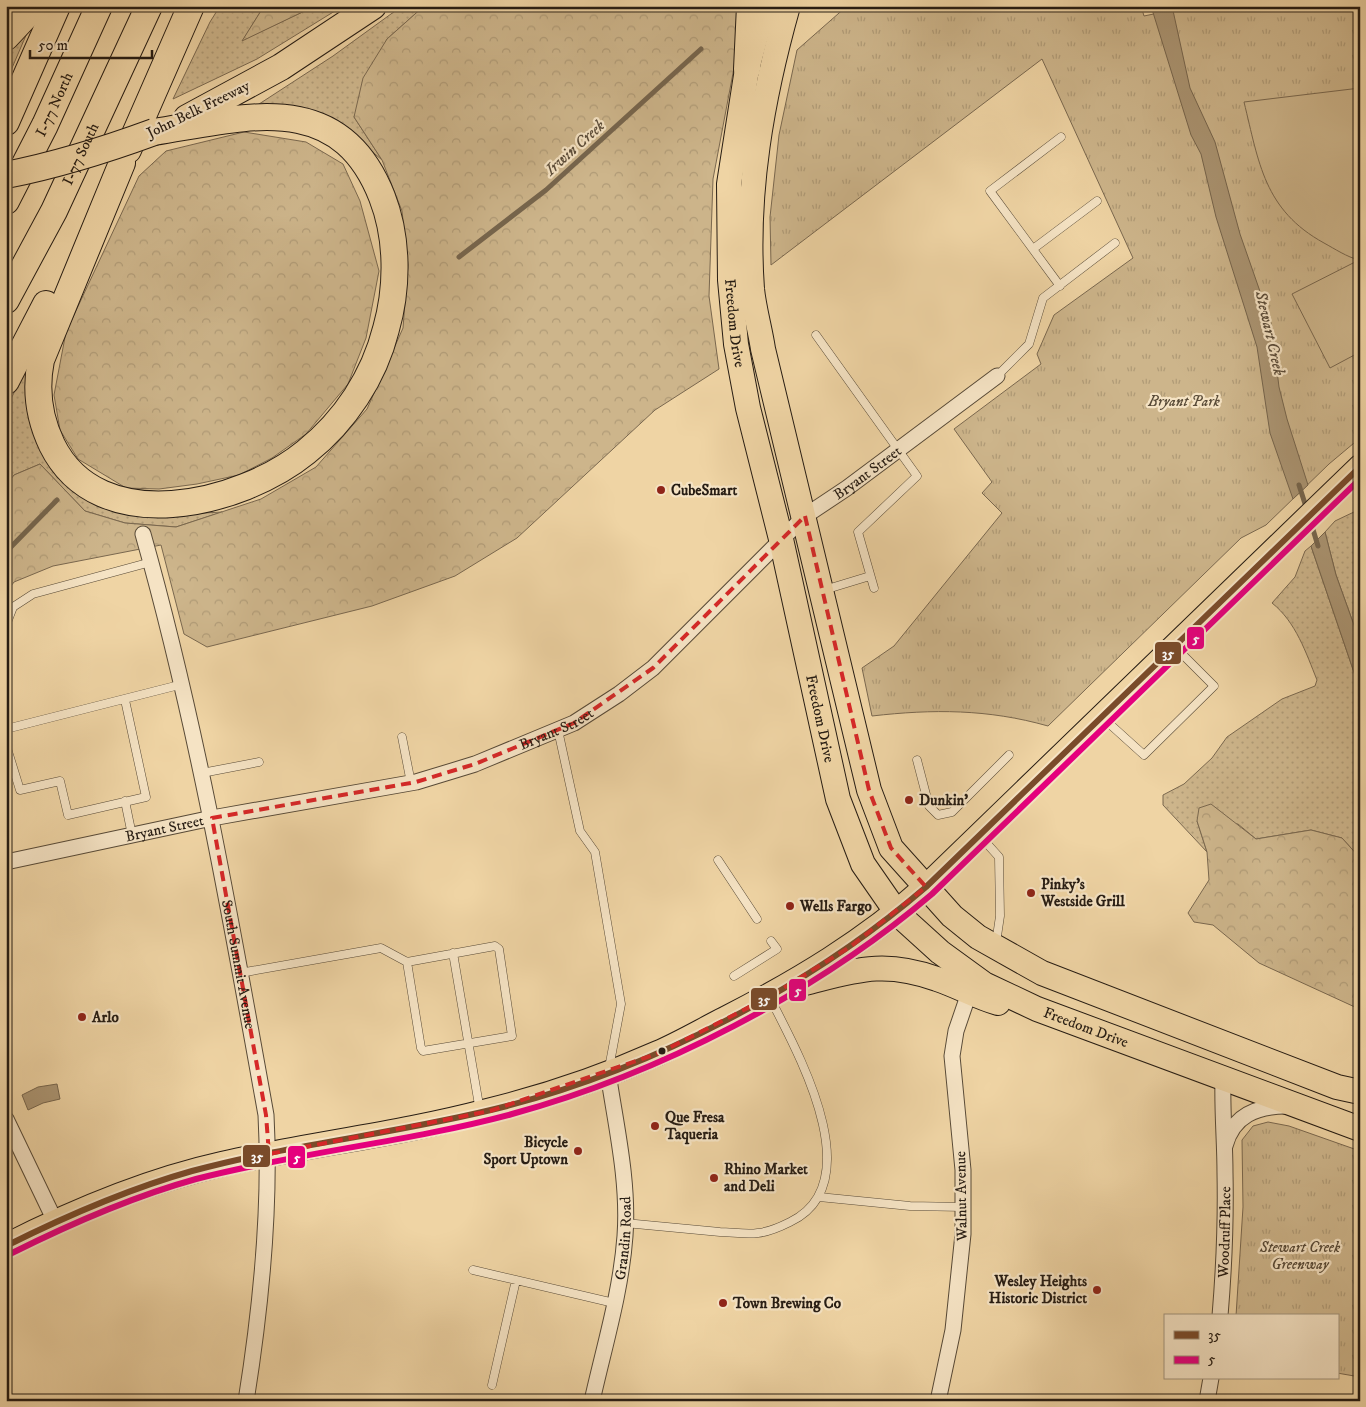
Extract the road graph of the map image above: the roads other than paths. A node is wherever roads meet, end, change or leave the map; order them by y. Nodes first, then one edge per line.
1 (34, 6) edge
2 (58, 6) edge
3 (99, 6) edge
4 (149, 6) edge
5 (191, 6) edge
6 (211, 6) edge
7 (373, 6) edge
8 (750, 6) edge
9 (764, 6) edge
10 (788, 6) edge
11 (6, 37) edge
12 (747, 69) junction
13 (151, 121) junction
14 (6, 122) edge
15 (1061, 137) dead end
16 (122, 163) junction
17 (6, 175) edge
18 (6, 201) edge
19 (1097, 201) dead end
20 (1114, 244) dead end
21 (1032, 249) junction
22 (1060, 286) junction
23 (6, 300) edge
24 (816, 336) dead end
25 (997, 376) joint
26 (6, 381) edge
27 (897, 451) junction
28 (1360, 466) edge
29 (805, 516) junction
30 (143, 534) dead end
31 (781, 539) junction
32 (151, 562) junction
33 (870, 576) junction
34 (874, 588) dead end
35 (822, 591) junction
36 (6, 625) edge
37 (1174, 647) junction
38 (183, 684) junction
39 (125, 700) junction
40 (1102, 717) junction
41 (6, 729) edge
42 (558, 730) junction
43 (402, 737) dead end
44 (6, 745) edge
45 (1009, 755) dead end
46 (917, 760) dead end
47 (260, 762) dead end
48 (202, 773) junction
49 (411, 783) junction
50 (125, 801) junction
51 (212, 818) junction
52 (132, 835) junction
53 (980, 836) junction
54 (718, 860) dead end
55 (6, 862) edge
56 (926, 887) junction
57 (897, 913) junction
58 (757, 919) dead end
59 (771, 941) dead end
60 (995, 947) junction
61 (452, 953) junction
62 (407, 962) junction
63 (240, 973) junction
64 (734, 976) dead end
65 (776, 992) junction
66 (969, 993) junction
67 (1037, 1009) junction
68 (468, 1045) junction
69 (608, 1073) junction
70 (1223, 1080) junction
71 (1337, 1087) junction
72 (1360, 1092) edge
73 (1299, 1107) junction
74 (480, 1113) junction
75 (6, 1120) edge
76 (1360, 1129) edge
77 (1224, 1150) junction
78 (268, 1154) junction
79 (819, 1197) junction
80 (963, 1207) junction
81 (55, 1221) junction
82 (626, 1223) junction
83 (6, 1246) edge
84 (473, 1270) dead end
85 (516, 1280) junction
86 (614, 1303) junction
87 (1220, 1314) edge
88 (1211, 1380) edge
89 (492, 1385) dead end
90 (246, 1401) edge
91 (592, 1401) edge
92 (938, 1401) edge
93 (1207, 1401) edge

1 - 11 highway
2 - 14 highway
3 - 18 highway, I-77 North
4 - 23 highway, I-77 South
5 - 13 highway
6 - 13 highway
7 - 13 highway, John Belk Freeway
8 - 12 highway
9 - 12 main road, Freedom Drive
10 - 29 main road, Freedom Drive
12 - 31 main road, Freedom Drive
13 - 16 highway
13 - 16 highway
13 - 17 highway, John Belk Freeway, bridge
15 - 21 lane
16 - 26 highway
19 - 21 lane
20 - 22 lane
21 - 22 lane
22 - 25 lane
24 - 27 lane
25 - 27 street, Bryant Street
27 - 29 street, Bryant Street
27 - 33 lane
28 - 37 main road
29 - 31 street, Bryant Street
29 - 35 main road, Freedom Drive
30 - 32 street, South Summit Avenue
31 - 42 street, Bryant Street
31 - 57 main road, Freedom Drive
32 - 36 lane
32 - 38 street, South Summit Avenue
33 - 34 lane
33 - 35 lane
35 - 56 main road, Freedom Drive
37 - 40 main road
37 - 40 lane
38 - 39 lane
38 - 48 street, South Summit Avenue
39 - 41 lane
39 - 50 lane
40 - 53 main road
42 - 49 street, Bryant Street
42 - 69 lane
43 - 49 lane
44 - 50 lane
45 - 46 lane
47 - 48 lane
48 - 51 street, South Summit Avenue
49 - 51 street, Bryant Street
50 - 52 lane
51 - 52 street, Bryant Street
51 - 63 street, South Summit Avenue
52 - 55 street, Bryant Street
53 - 56 main road
53 - 60 lane
54 - 58 lane
56 - 57 main road
56 - 60 main road, Freedom Drive
57 - 65 main road
57 - 67 main road, Freedom Drive
59 - 64 lane
60 - 71 main road, Freedom Drive
61 - 62 lane
61 - 68 lane
61 - 68 lane
62 - 63 lane
62 - 68 lane
63 - 78 street, South Summit Avenue
65 - 66 main road
65 - 69 main road
65 - 79 lane
66 - 67 main road
66 - 80 street, Walnut Avenue
67 - 70 main road, Freedom Drive
68 - 74 lane
69 - 74 main road
69 - 82 street, Grandin Road
70 - 71 main road
70 - 73 main road, Freedom Drive
70 - 77 street, Woodruff Place
71 - 72 main road, Freedom Drive
73 - 76 main road, Freedom Drive
73 - 77 street, Woodruff Place
74 - 78 main road
75 - 81 street
77 - 87 street, Woodruff Place
78 - 81 main road
78 - 90 street, South Summit Avenue
79 - 80 lane
79 - 82 lane
80 - 92 street, Walnut Avenue
81 - 83 main road
82 - 86 street, Grandin Road
84 - 85 lane
85 - 86 lane
85 - 89 lane
86 - 91 street, Grandin Road
88 - 93 street

